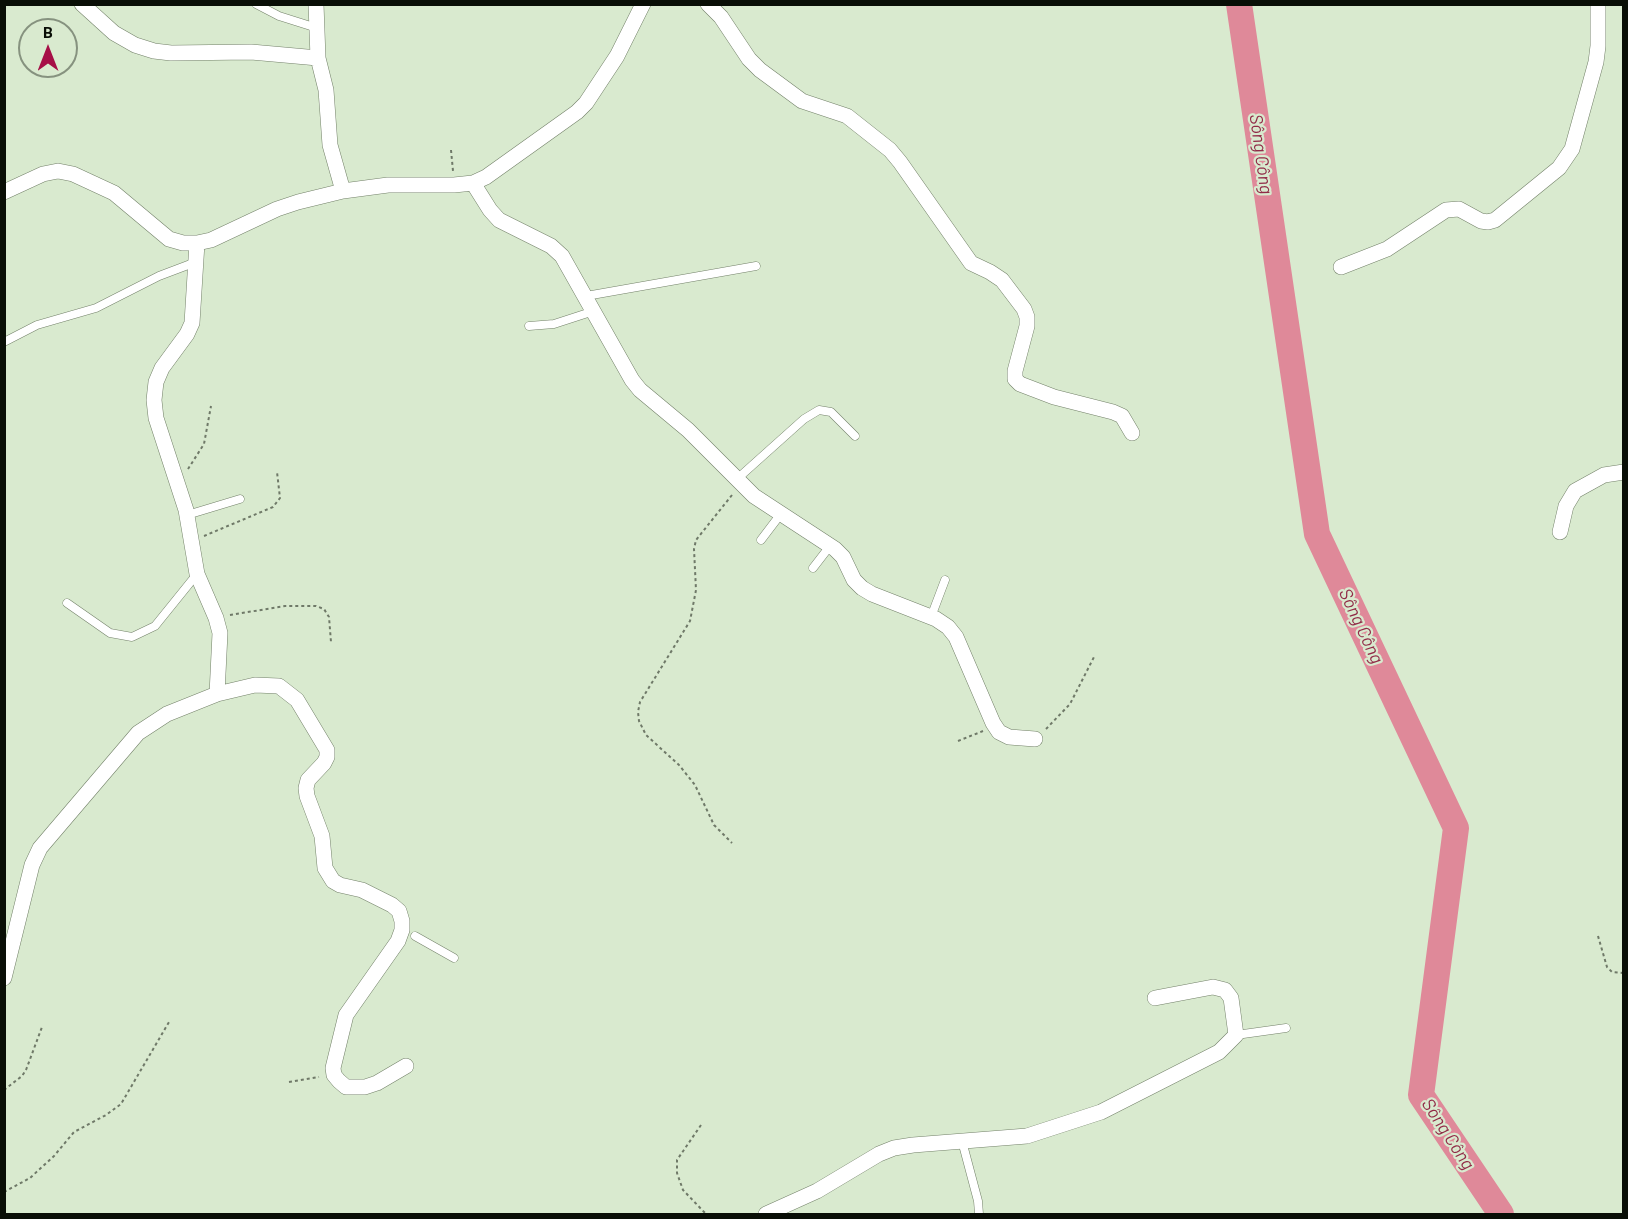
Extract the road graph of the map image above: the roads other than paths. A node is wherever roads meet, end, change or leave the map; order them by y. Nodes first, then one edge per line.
1 (82, 4) edge
2 (256, 4) edge
3 (316, 4) edge
4 (643, 4) edge
5 (708, 4) edge
6 (1598, 4) edge
7 (317, 28) junction
8 (318, 58) junction
9 (473, 183) junction
10 (344, 191) junction
11 (4, 192) edge
12 (197, 243) junction
13 (196, 262) junction
14 (756, 266) dead end
15 (1341, 267) dead end
16 (586, 296) junction
17 (594, 311) junction
18 (529, 326) dead end
19 (4, 342) edge
20 (1132, 434) dead end
21 (855, 436) dead end
22 (1623, 472) edge
23 (739, 481) junction
24 (240, 499) dead end
25 (780, 514) junction
26 (187, 515) junction
27 (1560, 532) dead end
28 (760, 540) dead end
29 (830, 546) junction
30 (813, 568) dead end
31 (197, 574) junction
32 (945, 580) dead end
33 (67, 603) dead end
34 (931, 617) junction
35 (217, 694) junction
36 (1035, 739) road end
37 (407, 933) junction
38 (454, 958) dead end
39 (4, 978) edge
40 (1155, 998) dead end
41 (1286, 1028) dead end
42 (1236, 1035) junction
43 (406, 1066) dead end
44 (962, 1141) junction
45 (766, 1215) edge
46 (980, 1215) edge

1 - 8 street
2 - 7 lane
3 - 7 street
4 - 9 street
5 - 20 street
6 - 15 street
7 - 8 street
8 - 10 street
9 - 10 street
9 - 16 street
10 - 12 street
11 - 12 street
12 - 13 street
13 - 19 lane
13 - 26 street
14 - 16 lane
16 - 17 street
17 - 18 lane
17 - 23 street
21 - 23 lane
22 - 27 street
23 - 25 street
24 - 26 lane
25 - 28 lane
25 - 29 street
26 - 31 street
29 - 30 lane
29 - 34 street
31 - 33 lane
31 - 35 street
32 - 34 lane
34 - 36 street
35 - 37 street
35 - 39 street
37 - 38 lane
37 - 43 street
40 - 42 street
41 - 42 lane
42 - 44 street
44 - 45 street
44 - 46 lane

